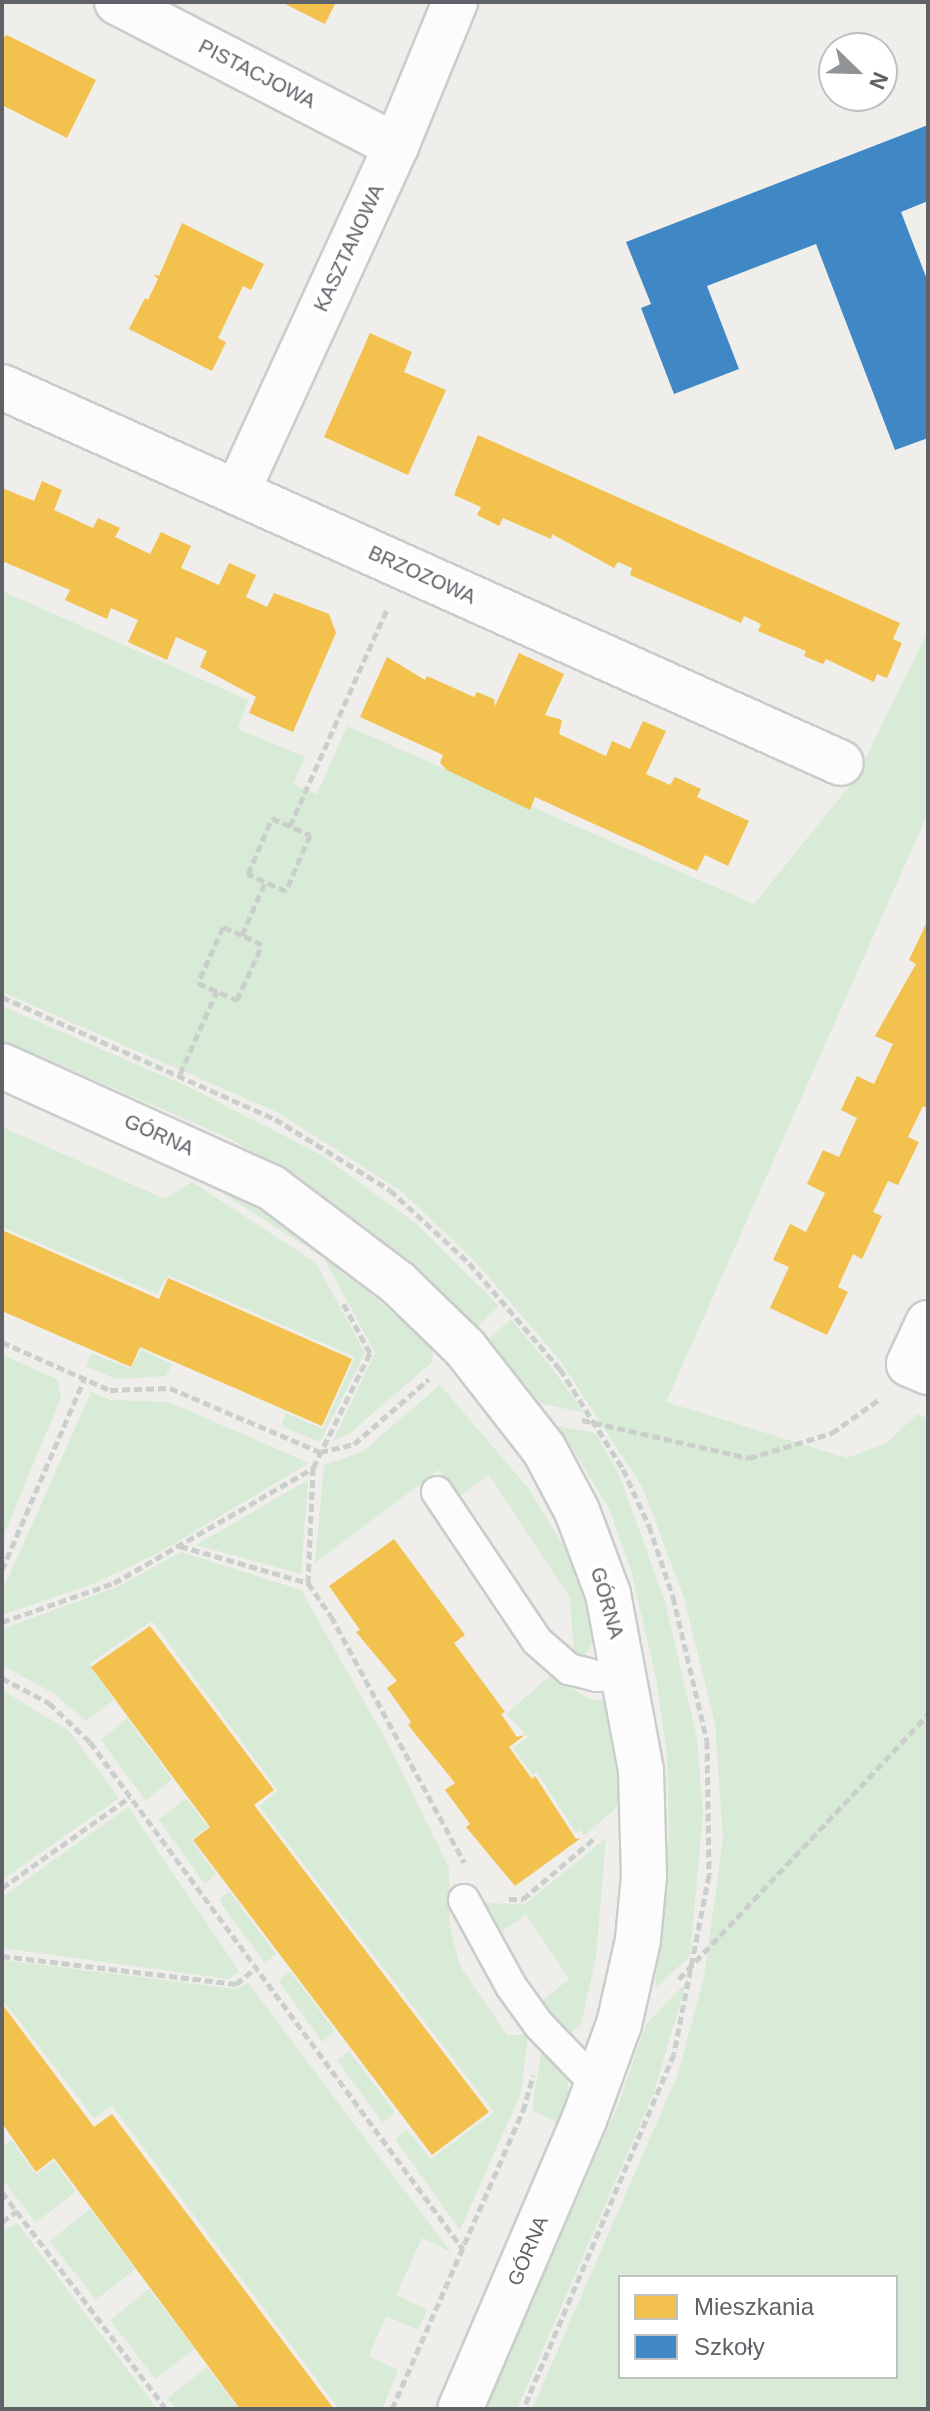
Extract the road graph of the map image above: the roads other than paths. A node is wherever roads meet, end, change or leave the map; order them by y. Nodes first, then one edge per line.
1 (117, 2) edge
2 (455, 2) edge
3 (396, 146) junction
4 (2, 387) edge
5 (237, 492) junction
6 (841, 763) dead end
7 (2, 1066) edge
8 (928, 1323) edge
9 (918, 1368) edge
10 (437, 1492) dead end
11 (625, 1674) junction
12 (464, 1900) road end
13 (597, 2085) junction
14 (460, 2409) edge

1 - 3 street, PISTACJOWA
2 - 3 street, KASZTANOWA
3 - 5 street, KASZTANOWA
4 - 5 street, BRZOZOWA
5 - 6 street, BRZOZOWA
7 - 11 street, GÓRNA
8 - 9 street
10 - 11 lane
11 - 13 street, GÓRNA
12 - 13 lane
13 - 14 street, GÓRNA

